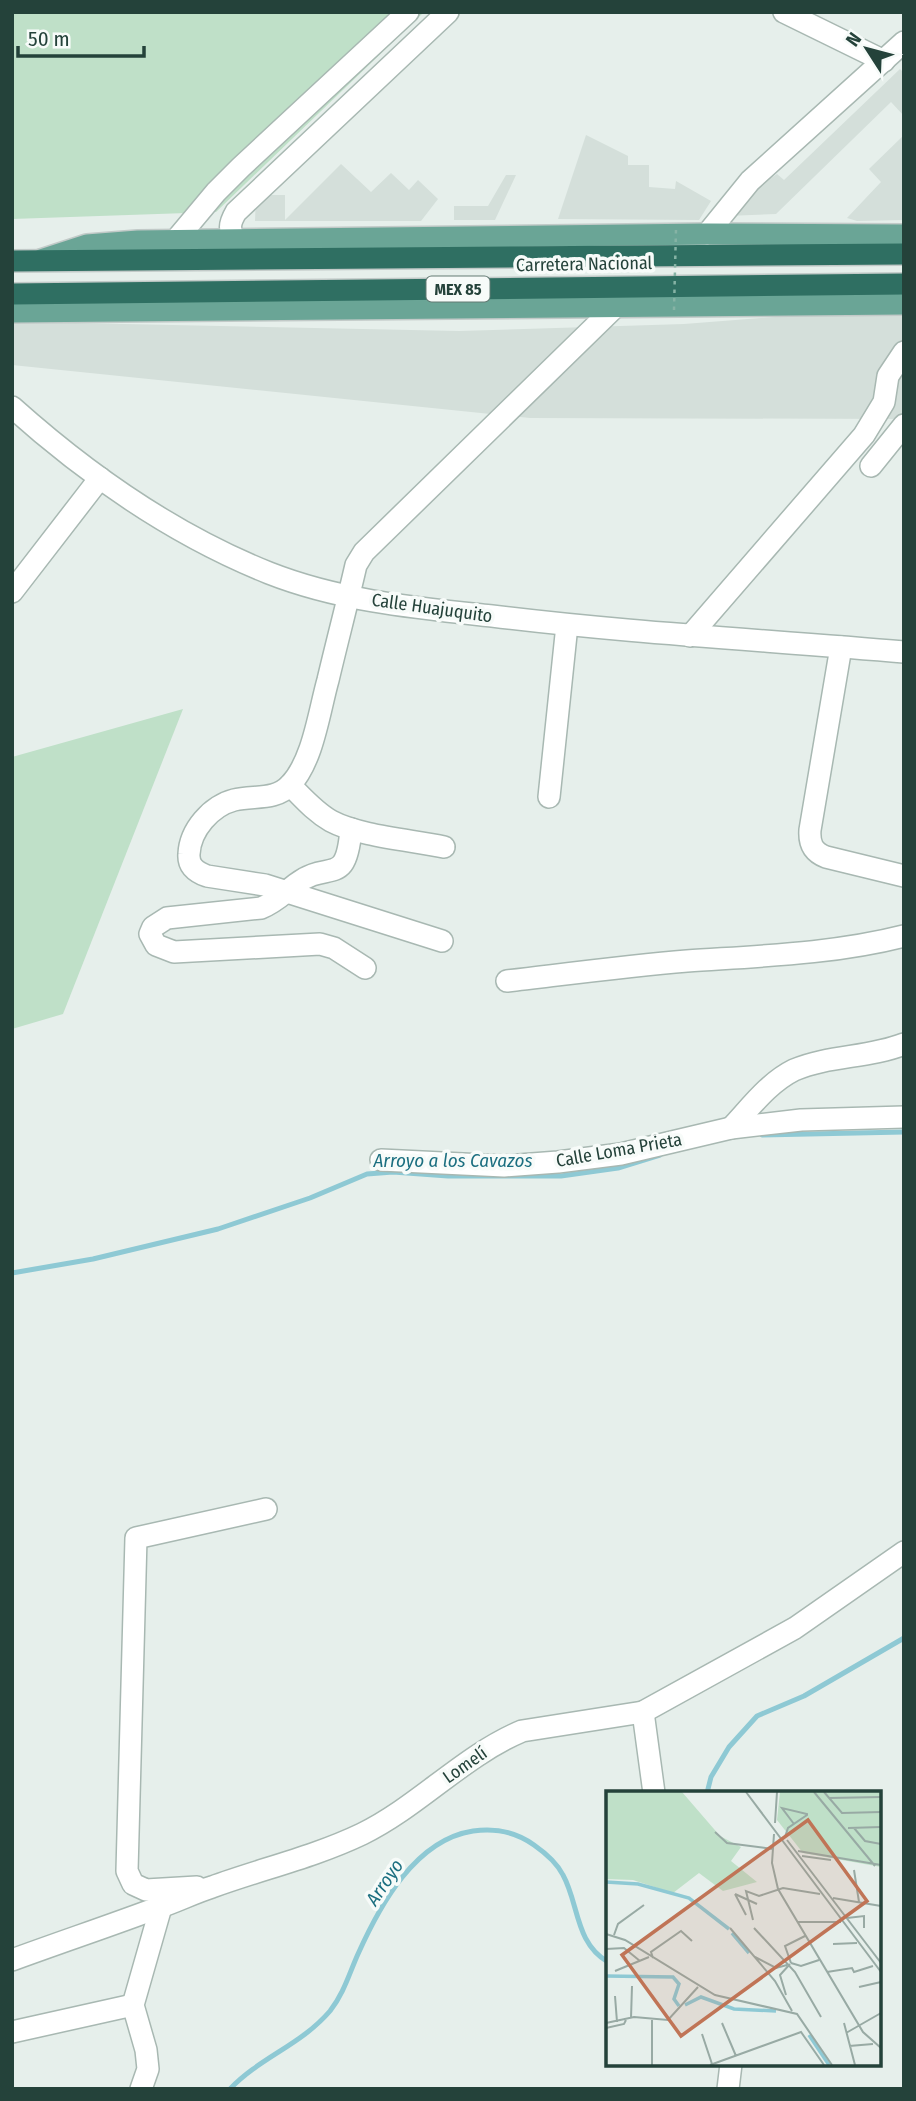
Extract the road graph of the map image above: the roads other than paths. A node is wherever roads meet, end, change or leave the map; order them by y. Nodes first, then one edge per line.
1 (408, 12) edge
2 (448, 12) edge
3 (784, 12) edge
4 (904, 43) edge
5 (884, 61) junction
6 (707, 234) junction
7 (904, 235) edge
8 (237, 241) junction
9 (176, 242) junction
10 (904, 254) edge
11 (12, 261) edge
12 (38, 261) junction
13 (904, 284) edge
14 (12, 294) edge
15 (904, 304) edge
16 (615, 307) junction
17 (12, 313) edge
18 (904, 352) edge
19 (16, 418) edge
20 (904, 425) edge
21 (871, 466) dead end
22 (100, 478) junction
23 (12, 592) edge
24 (349, 597) junction
25 (567, 625) junction
26 (690, 636) junction
27 (841, 647) junction
28 (904, 652) edge
29 (290, 785) junction
30 (549, 797) dead end
31 (351, 829) junction
32 (444, 847) dead end
33 (904, 876) edge
34 (287, 894) junction
35 (904, 936) edge
36 (442, 941) dead end
37 (365, 968) dead end
38 (507, 981) dead end
39 (904, 1044) edge
40 (904, 1117) edge
41 (731, 1128) junction
42 (381, 1160) dead end
43 (266, 1509) dead end
44 (904, 1552) edge
45 (643, 1712) junction
46 (654, 1791) edge
47 (211, 1887) junction
48 (160, 1907) junction
49 (12, 1960) edge
50 (133, 2004) junction
51 (12, 2032) edge
52 (731, 2066) edge
53 (141, 2089) edge
54 (728, 2089) edge

1 - 9 street
2 - 8 street
3 - 5 street
4 - 5 street
5 - 6 street
6 - 7 main road, Carretera Nacional / MEX 85
6 - 8 main road, Carretera Nacional / MEX 85
8 - 9 main road, Carretera Nacional / MEX 85
9 - 12 main road, Carretera Nacional / MEX 85
10 - 12 highway, Carretera Nacional / MEX 85
11 - 12 highway, Carretera Nacional / MEX 85
13 - 14 highway, Carretera Nacional / MEX 85
15 - 16 main road, MEX 85
16 - 17 main road, MEX 85
16 - 24 street
18 - 26 street
19 - 22 street, Calle Huajuquito
20 - 21 street
22 - 23 street
22 - 24 street, Calle Huajuquito
24 - 25 street, Calle Huajuquito
24 - 29 street
25 - 26 street, Calle Huajuquito
25 - 30 street
26 - 27 street, Calle Huajuquito
27 - 28 street, Calle Huajuquito
27 - 33 street
29 - 31 street
29 - 34 street
31 - 32 street
31 - 34 street
34 - 36 street
34 - 37 street
35 - 38 street
39 - 41 street
40 - 41 street, Calle Loma Prieta
41 - 42 street, Calle Loma Prieta
43 - 47 street
44 - 45 street, Lomelí
45 - 46 street
45 - 47 street, Lomelí
47 - 48 street, Lomelí
48 - 49 street, Lomelí
48 - 50 street
50 - 51 street
50 - 53 street
52 - 54 street

